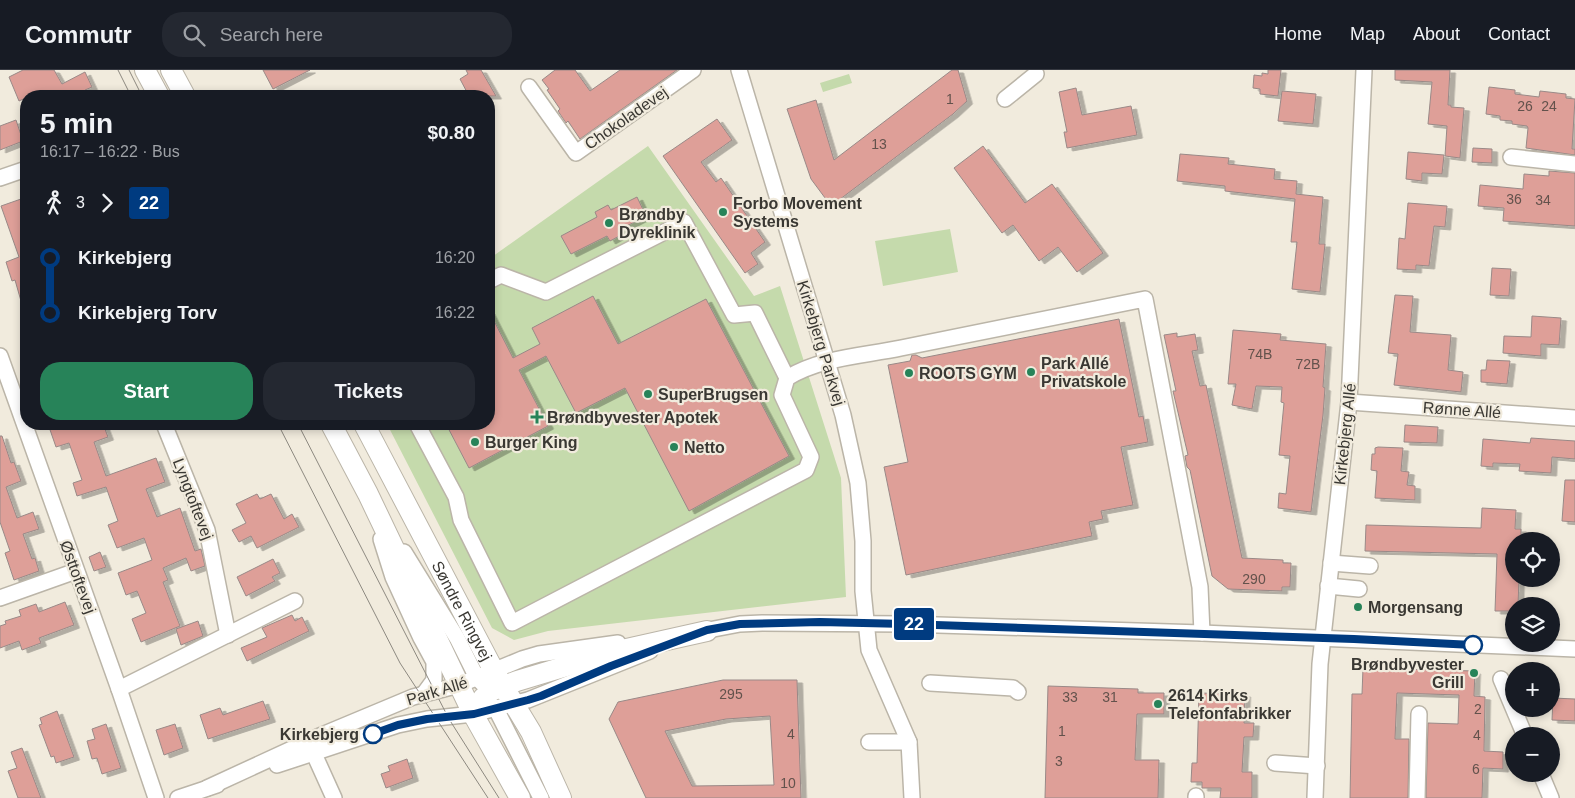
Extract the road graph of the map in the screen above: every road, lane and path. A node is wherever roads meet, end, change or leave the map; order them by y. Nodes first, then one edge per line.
1 (145, 70) edge
2 (171, 70) edge
3 (693, 70) edge
4 (739, 70) edge
5 (1364, 70) edge
6 (1036, 74) dead end
7 (529, 87) dead end
8 (156, 90) edge
9 (181, 90) edge
10 (1005, 99) dead end
11 (1512, 157) dead end
12 (1575, 164) edge
13 (20, 171) edge
14 (0, 178) edge
15 (495, 278) edge
16 (0, 356) edge
17 (827, 362) junction
18 (787, 378) junction
19 (1349, 402) junction
20 (20, 413) edge
21 (1575, 418) edge
22 (26, 430) edge
23 (166, 430) edge
24 (334, 430) edge
25 (367, 430) edge
26 (420, 430) edge
27 (368, 494) junction
28 (1331, 563) junction
29 (1370, 566) dead end
30 (76, 571) junction
31 (1328, 586) junction
32 (1359, 590) dead end
33 (0, 598) edge
34 (295, 601) dead end
35 (866, 623) junction
36 (707, 630) joint
37 (1202, 633) junction
38 (228, 635) junction
39 (1324, 638) junction
40 (1575, 650) edge
41 (1501, 679) dead end
42 (930, 683) dead end
43 (119, 688) junction
44 (1018, 692) dead end
45 (488, 693) junction
46 (423, 694) junction
47 (1419, 714) dead end
48 (1521, 727) edge
49 (870, 742) dead end
50 (909, 742) junction
51 (311, 747) junction
52 (1275, 763) dead end
53 (1317, 766) junction
54 (1544, 782) edge
55 (156, 798) edge
56 (178, 798) edge
57 (334, 798) edge
58 (520, 798) edge
59 (541, 798) edge
60 (561, 798) edge
61 (912, 798) edge
62 (1316, 798) edge
63 (1416, 798) edge
64 (1550, 798) edge

1 - 8 main road
2 - 9 main road
3 - 7 street, Chokoladevej
4 - 17 street, Kirkebjerg Parkvej
5 - 19 street, Kirkebjerg Allé
6 - 10 street
11 - 12 street
13 - 14 street
15 - 18 street
16 - 20 street, Østtoftevej
17 - 18 street
17 - 35 street, Kirkebjerg Parkvej
17 - 37 street
18 - 26 street
19 - 21 street, Rønne Allé
19 - 28 street, Kirkebjerg Allé
22 - 30 street, Østtoftevej
23 - 38 street, Lyngtoftevej
24 - 27 main road, Søndre Ringvej
25 - 45 main road, Søndre Ringvej
27 - 45 main road, Søndre Ringvej
27 - 46 street
28 - 29 street
28 - 31 street, Kirkebjerg Allé
30 - 33 street
30 - 43 street, Østtoftevej
31 - 32 street
31 - 39 street, Kirkebjerg Allé
34 - 38 street
35 - 36 street
35 - 37 street
35 - 50 street, Kirkebjerg Parkvej
36 - 45 main road
37 - 39 street
38 - 43 street
39 - 40 street
39 - 53 street, Kirkebjerg Allé
41 - 48 street
42 - 44 street
43 - 55 street, Østtoftevej
45 - 46 street, Park Allé
45 - 51 street, Park Allé
45 - 58 main road, Søndre Ringvej
45 - 59 street
45 - 60 main road, Søndre Ringvej
46 - 51 street, Park Allé
47 - 63 street
49 - 50 street
50 - 61 street
51 - 56 street, Park Allé
51 - 57 street
52 - 53 street
53 - 62 street, Kirkebjerg Allé
54 - 64 street

